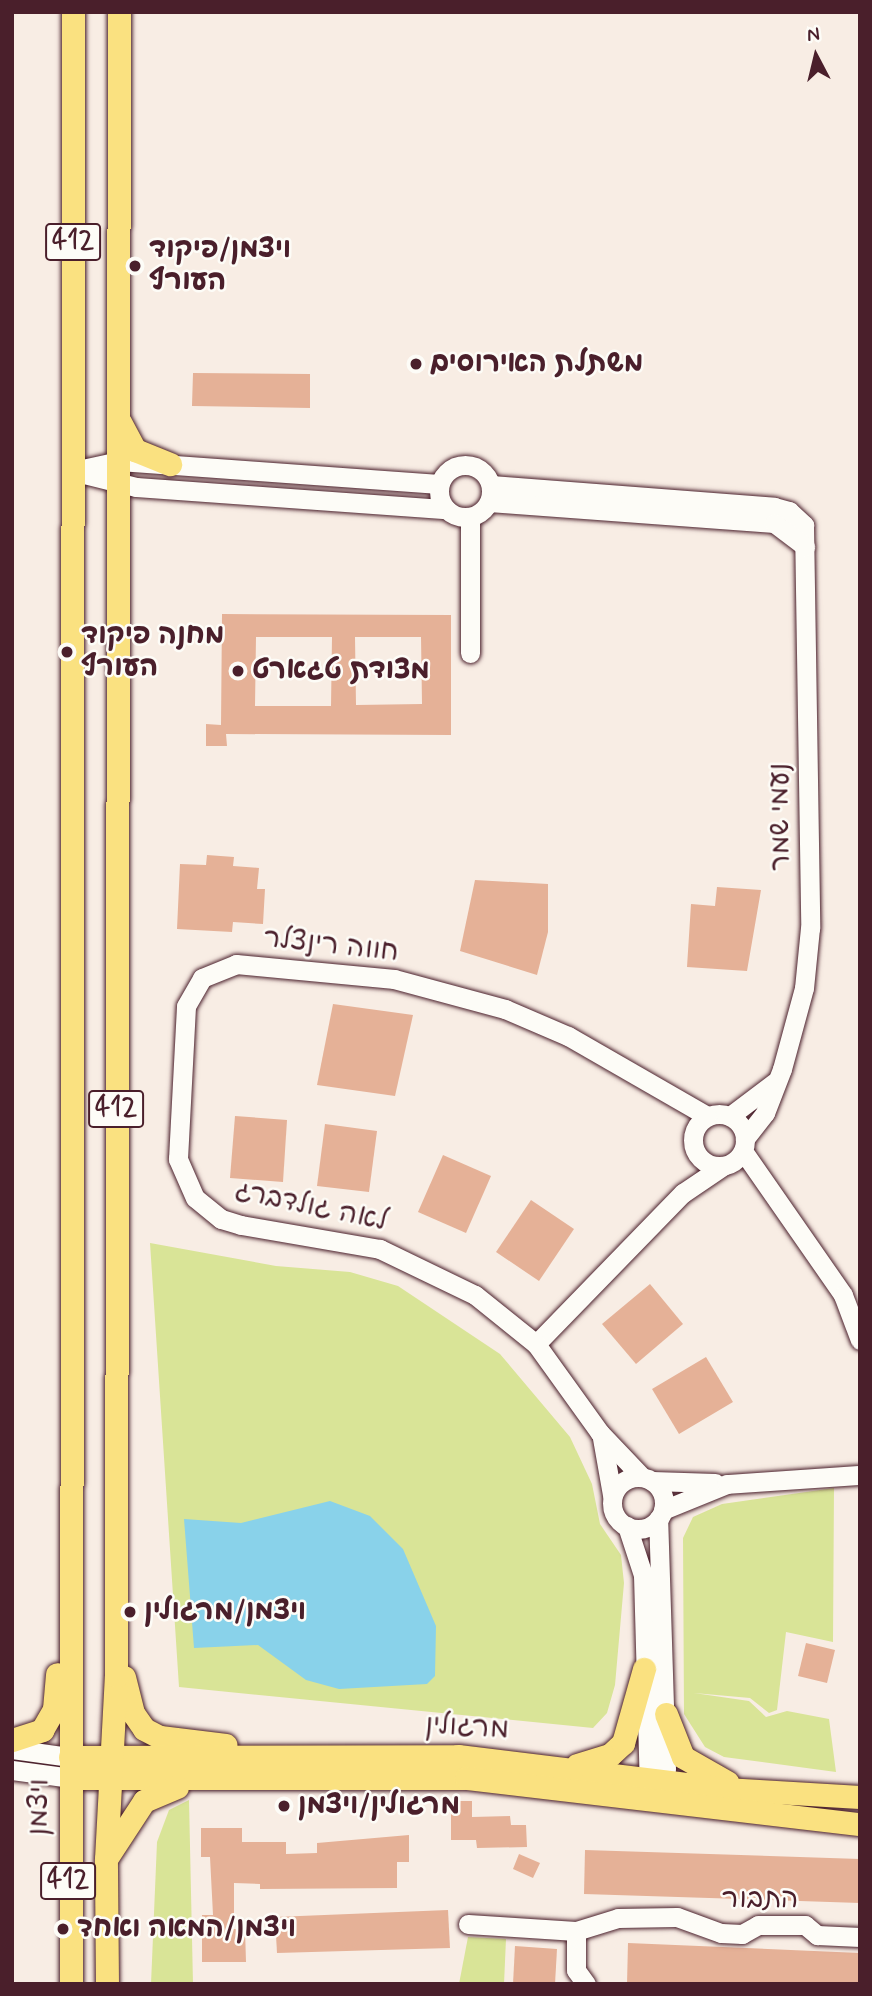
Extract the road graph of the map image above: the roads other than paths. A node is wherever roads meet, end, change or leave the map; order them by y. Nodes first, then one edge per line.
1 (73, 12) edge
2 (119, 12) edge
3 (119, 419) junction
4 (119, 461) junction
5 (170, 464) junction
6 (72, 471) junction
7 (439, 484) junction
8 (119, 485) junction
9 (490, 493) junction
10 (446, 509) junction
11 (470, 517) junction
12 (470, 653) dead end
13 (775, 1082) junction
14 (730, 1116) junction
15 (701, 1123) junction
16 (696, 1153) junction
17 (735, 1155) junction
18 (683, 1194) junction
19 (195, 1198) joint
20 (74, 1275) junction
21 (860, 1340) edge
22 (536, 1344) junction
23 (600, 1433) junction
24 (860, 1475) edge
25 (647, 1479) junction
26 (727, 1484) junction
27 (612, 1495) junction
28 (661, 1514) junction
29 (627, 1527) junction
30 (115, 1597) junction
31 (644, 1669) junction
32 (666, 1714) junction
33 (12, 1740) edge
34 (12, 1749) edge
35 (326, 1755) junction
36 (70, 1767) junction
37 (569, 1767) junction
38 (121, 1769) junction
39 (12, 1770) edge
40 (656, 1780) junction
41 (227, 1781) junction
42 (752, 1792) junction
43 (860, 1797) edge
44 (651, 1802) junction
45 (860, 1824) edge
46 (106, 1859) junction
47 (468, 1924) dead end
48 (576, 1931) junction
49 (860, 1937) edge
50 (71, 1984) edge
51 (107, 1984) edge
52 (586, 1984) edge

1 - 6 main road, 412
2 - 3 main road, 412
3 - 4 main road, 412
3 - 5 main road
4 - 5 street
4 - 6 street
4 - 8 main road, 412
5 - 7 street
6 - 8 street
6 - 20 main road, 412
7 - 9 street
7 - 10 street
8 - 10 street
8 - 30 main road, 412
9 - 11 street
9 - 13 street, נעמי שמר
10 - 11 street
11 - 12 street
13 - 14 street
13 - 17 street, נעמי שמר
14 - 15 street
14 - 17 street
15 - 16 street
15 - 19 street, חווה רינצלר
16 - 17 street
16 - 18 street
17 - 18 street, נעמי שמר
17 - 21 street
18 - 22 street, נעמי שמר
19 - 22 street, לאה גולדברג
20 - 33 main road
20 - 36 main road, 412
22 - 23 street, לאה גולדברג
23 - 25 street, לאה גולדברג
23 - 27 street, לאה גולדברג
24 - 26 street
25 - 26 street
25 - 27 street
25 - 28 street
26 - 28 street
27 - 29 street
28 - 29 street
28 - 32 street
29 - 31 street
30 - 35 main road
30 - 38 main road, 412
31 - 37 main road
31 - 40 street
32 - 40 street
32 - 42 main road
34 - 36 street
35 - 37 main road, מרגולין
35 - 38 main road, מרגולין
36 - 38 main road, מרגולין
36 - 39 street
36 - 50 main road, ויצמן / 412
37 - 40 main road, מרגולין
38 - 41 main road, מרגולין
38 - 46 main road, 412
40 - 42 main road, מרגולין
40 - 44 street
41 - 44 main road, מרגולין
41 - 46 main road
42 - 43 main road, מרגולין
44 - 45 main road, מרגולין
46 - 51 main road, 412
47 - 48 street, התבור
48 - 49 street, התבור
48 - 52 street

